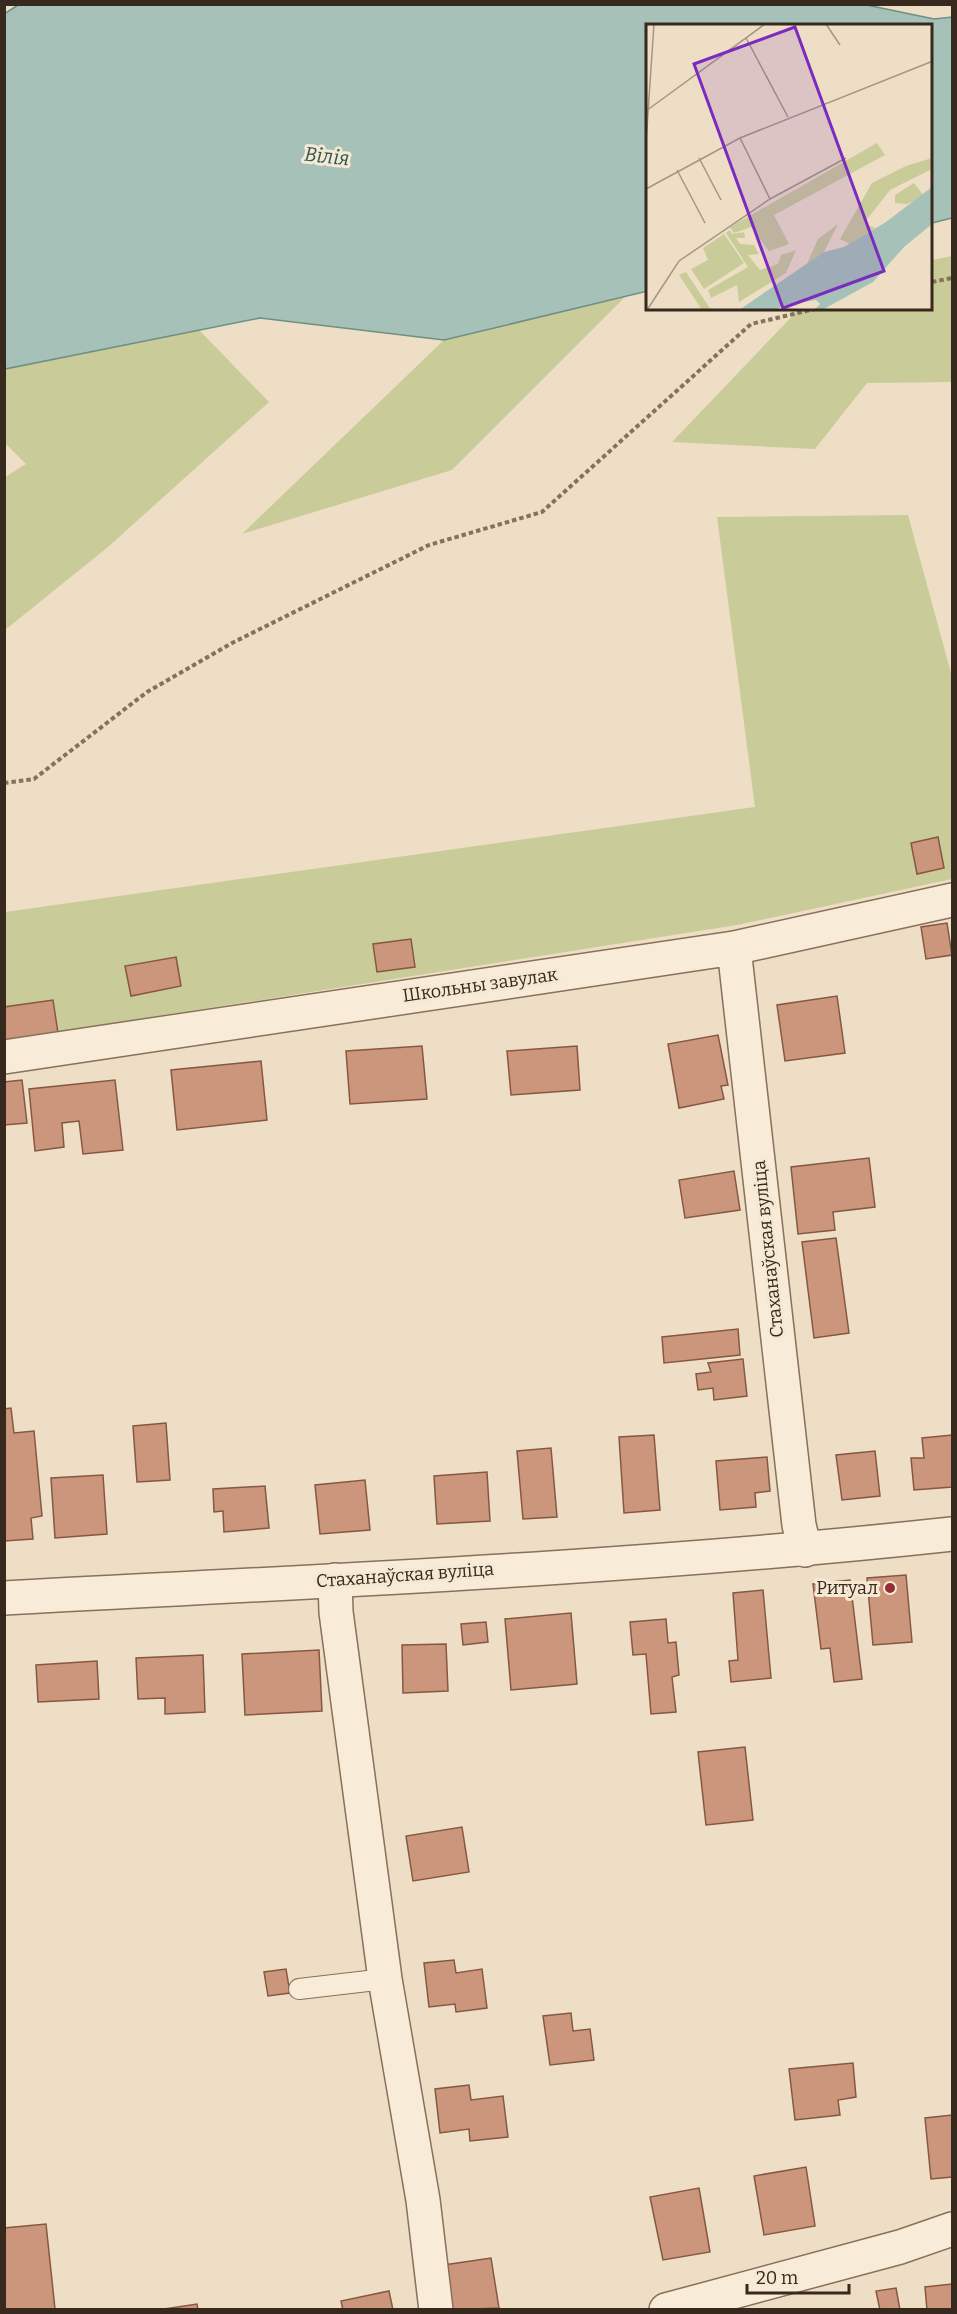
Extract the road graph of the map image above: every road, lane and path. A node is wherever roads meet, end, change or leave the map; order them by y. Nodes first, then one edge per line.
1 (952, 278) edge
2 (933, 282) edge
3 (811, 310) edge
4 (4, 783) edge
5 (952, 900) edge
6 (734, 948) junction
7 (4, 1057) edge
8 (952, 1534) edge
9 (805, 1550) junction
10 (335, 1580) junction
11 (4, 1598) edge
12 (385, 1979) junction
13 (298, 1989) dead end
14 (952, 2229) edge
15 (436, 2310) edge
16 (666, 2310) edge

1 - 2 path
3 - 4 path
5 - 6 street, Школьны завулак
6 - 7 street, Школьны завулак
6 - 9 street, Стаханаўская вуліца
8 - 9 street, Стаханаўская вуліца
9 - 10 street, Стаханаўская вуліца
10 - 11 street, Стаханаўская вуліца
10 - 12 street
12 - 13 lane
12 - 15 street
14 - 16 street

